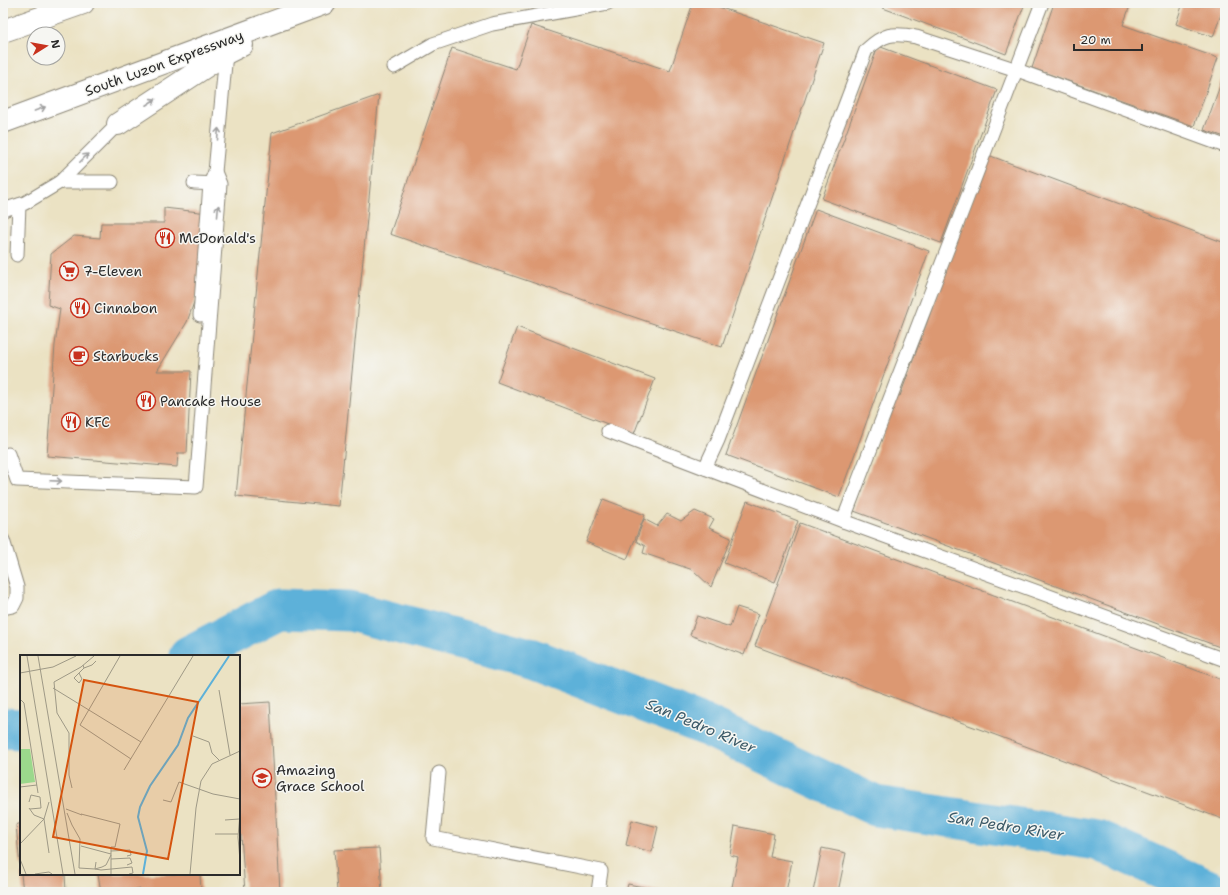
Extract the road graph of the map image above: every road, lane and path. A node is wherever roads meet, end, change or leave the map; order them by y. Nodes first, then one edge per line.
1 (82, 3) edge
2 (326, 3) edge
3 (608, 3) edge
4 (1042, 3) edge
5 (3, 32) edge
6 (226, 54) junction
7 (394, 67) dead end
8 (1017, 70) junction
9 (3, 122) edge
10 (118, 124) joint
11 (1225, 146) edge
12 (215, 180) junction
13 (60, 182) junction
14 (112, 182) dead end
15 (194, 183) dead end
16 (19, 205) junction
17 (3, 210) edge
18 (17, 255) dead end
19 (608, 432) dead end
20 (6, 454) edge
21 (705, 468) junction
22 (843, 521) junction
23 (3, 540) edge
24 (3, 608) edge
25 (1225, 660) edge
26 (439, 774) dead end
27 (598, 892) edge

1 - 5 highway
2 - 6 highway
9 -> 2 highway, South Luzon Expressway
3 - 7 lane
4 - 8 lane
10 -> 6 highway
12 -> 6 lane
8 - 11 lane
8 - 21 lane
8 - 22 lane
13 -> 10 lane
12 - 15 lane
20 -> 12 lane
13 - 14 lane
13 - 16 lane
16 - 17 lane
16 - 18 lane
19 - 21 lane
21 - 22 lane
22 - 25 lane
23 - 24 lane
26 - 27 lane

